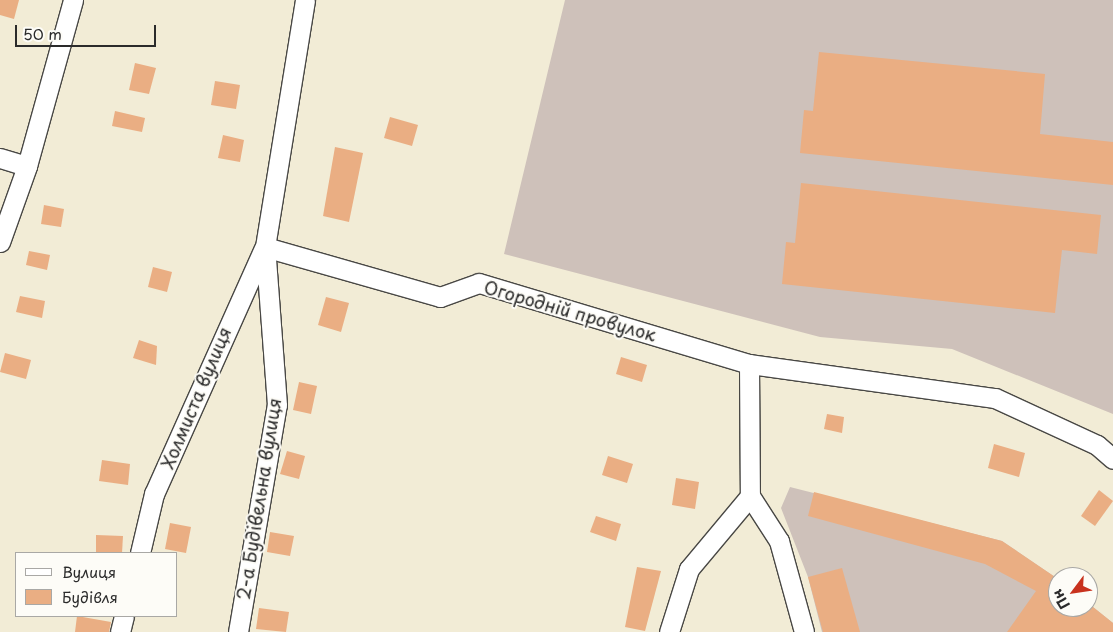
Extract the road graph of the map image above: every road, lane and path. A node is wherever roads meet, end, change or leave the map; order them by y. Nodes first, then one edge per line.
1 (73, 0) edge
2 (305, 0) edge
3 (0, 158) edge
4 (27, 166) junction
5 (0, 242) edge
6 (265, 247) junction
7 (748, 364) junction
8 (1113, 459) edge
9 (750, 496) junction
10 (140, 552) edge
11 (124, 617) edge
12 (120, 632) edge
13 (238, 632) edge
14 (669, 632) edge
15 (804, 632) edge

1 - 4 street
2 - 6 street
3 - 4 street
4 - 5 street
6 - 7 street, Огородній провулок
6 - 10 street, Холмиста вулиця
6 - 13 street, 2-а Будівельна вулиця
7 - 8 street, Огородній провулок
7 - 9 street
9 - 14 street
9 - 15 street
11 - 12 street

